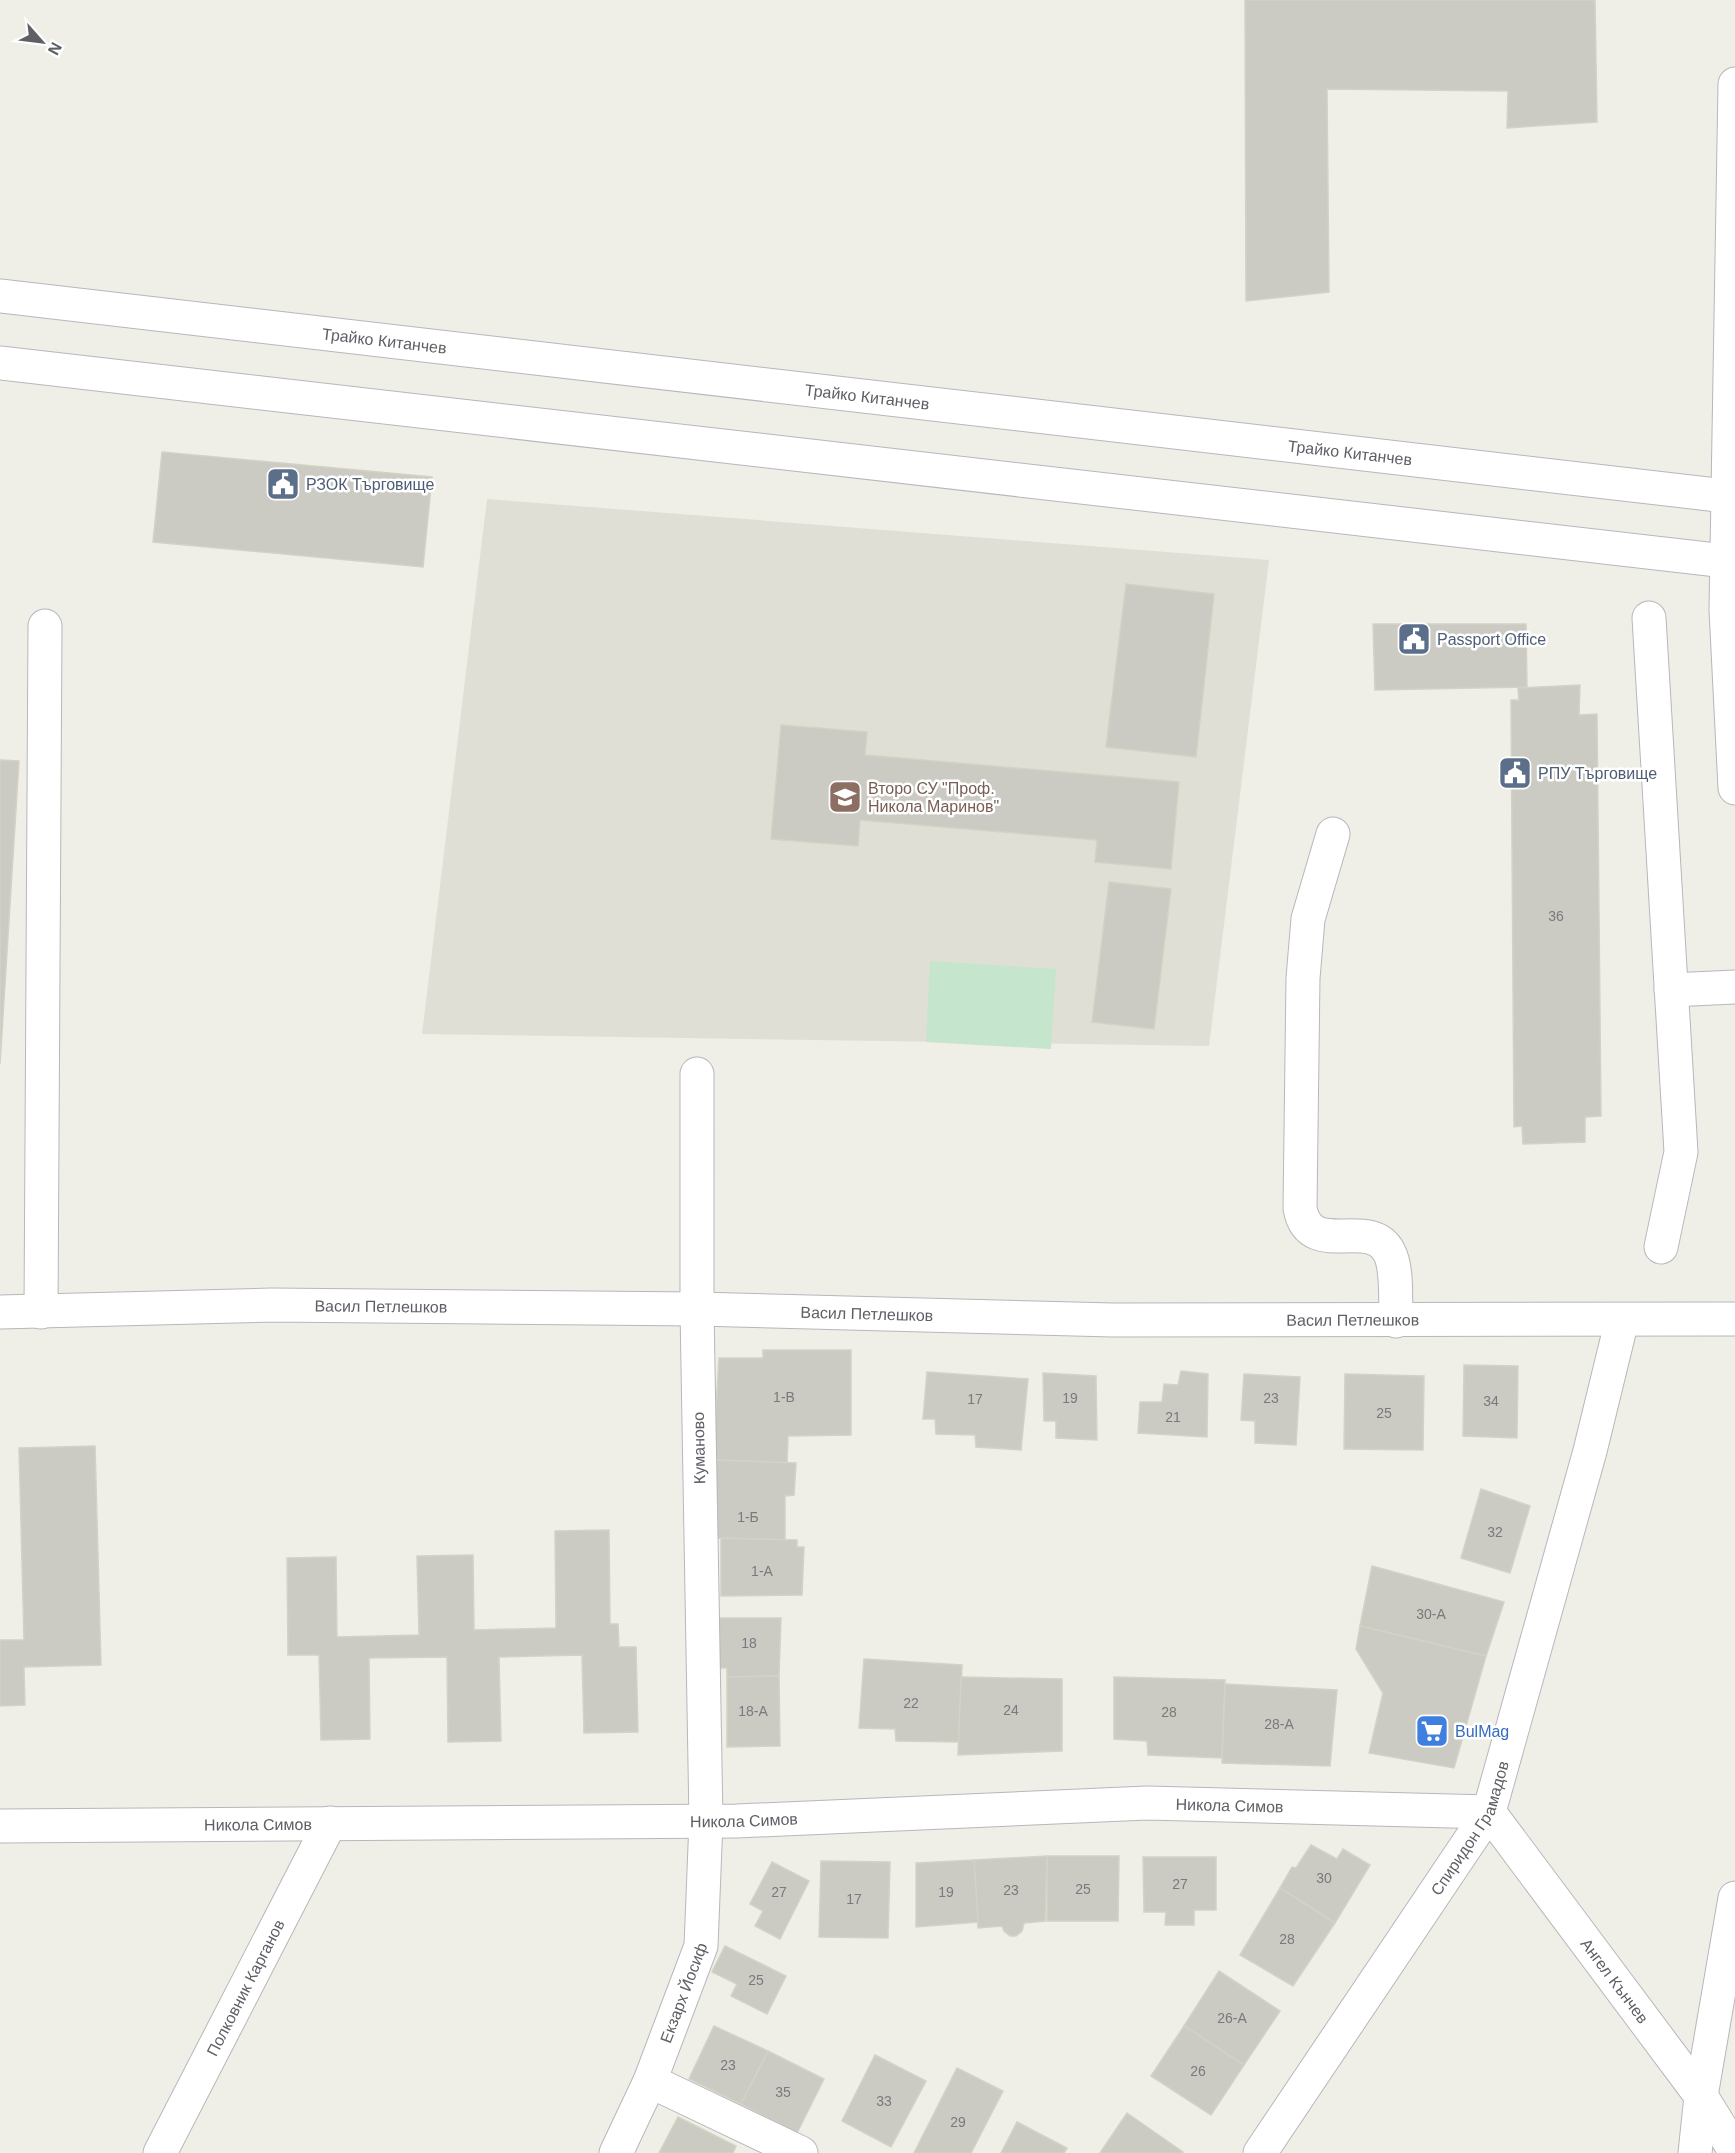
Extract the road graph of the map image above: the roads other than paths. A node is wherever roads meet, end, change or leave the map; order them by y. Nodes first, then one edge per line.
1 (1735, 84) edge
2 (0, 296) edge
3 (0, 363) edge
4 (1731, 496) edge
5 (1730, 561) edge
6 (1649, 618) dead end
7 (45, 626) dead end
8 (1735, 788) edge
9 (1333, 834) dead end
10 (1735, 987) edge
11 (1671, 990) junction
12 (697, 1074) dead end
13 (1661, 1247) dead end
14 (697, 1309) junction
15 (0, 1312) edge
16 (41, 1312) junction
17 (1735, 1319) edge
18 (1622, 1320) junction
19 (1396, 1321) junction
20 (1489, 1812) junction
21 (706, 1821) junction
22 (330, 1822) junction
23 (0, 1826) edge
24 (1735, 1898) edge
25 (650, 2081) junction
26 (1701, 2096) junction
27 (1735, 2151) edge
28 (160, 2153) edge
29 (616, 2153) edge
30 (801, 2153) edge
31 (1260, 2153) edge
32 (1695, 2153) edge

1 - 4 street
2 - 4 street, Трайко Китанчев
3 - 5 street
4 - 5 street
5 - 8 street
6 - 11 street
7 - 16 street
9 - 19 street
10 - 11 street
11 - 13 street
12 - 14 street, Куманово
14 - 16 street, Васил Петлешков
14 - 19 street, Васил Петлешков
14 - 21 street, Куманово
15 - 16 street, Васил Петлешков
17 - 18 street, Васил Петлешков
18 - 19 street, Васил Петлешков
18 - 20 street, Спиридон Грамадов
20 - 21 street, Никола Симов
20 - 26 street, Ангел Кънчев
20 - 31 street, Спиридон Грамадов
21 - 22 street, Никола Симов
21 - 25 street, Екзарх Йосиф
22 - 23 street, Никола Симов
22 - 28 street, Полковник Карганов
24 - 26 street
25 - 29 street, Екзарх Йосиф
25 - 30 street
26 - 27 street, Ангел Кънчев
26 - 32 street

